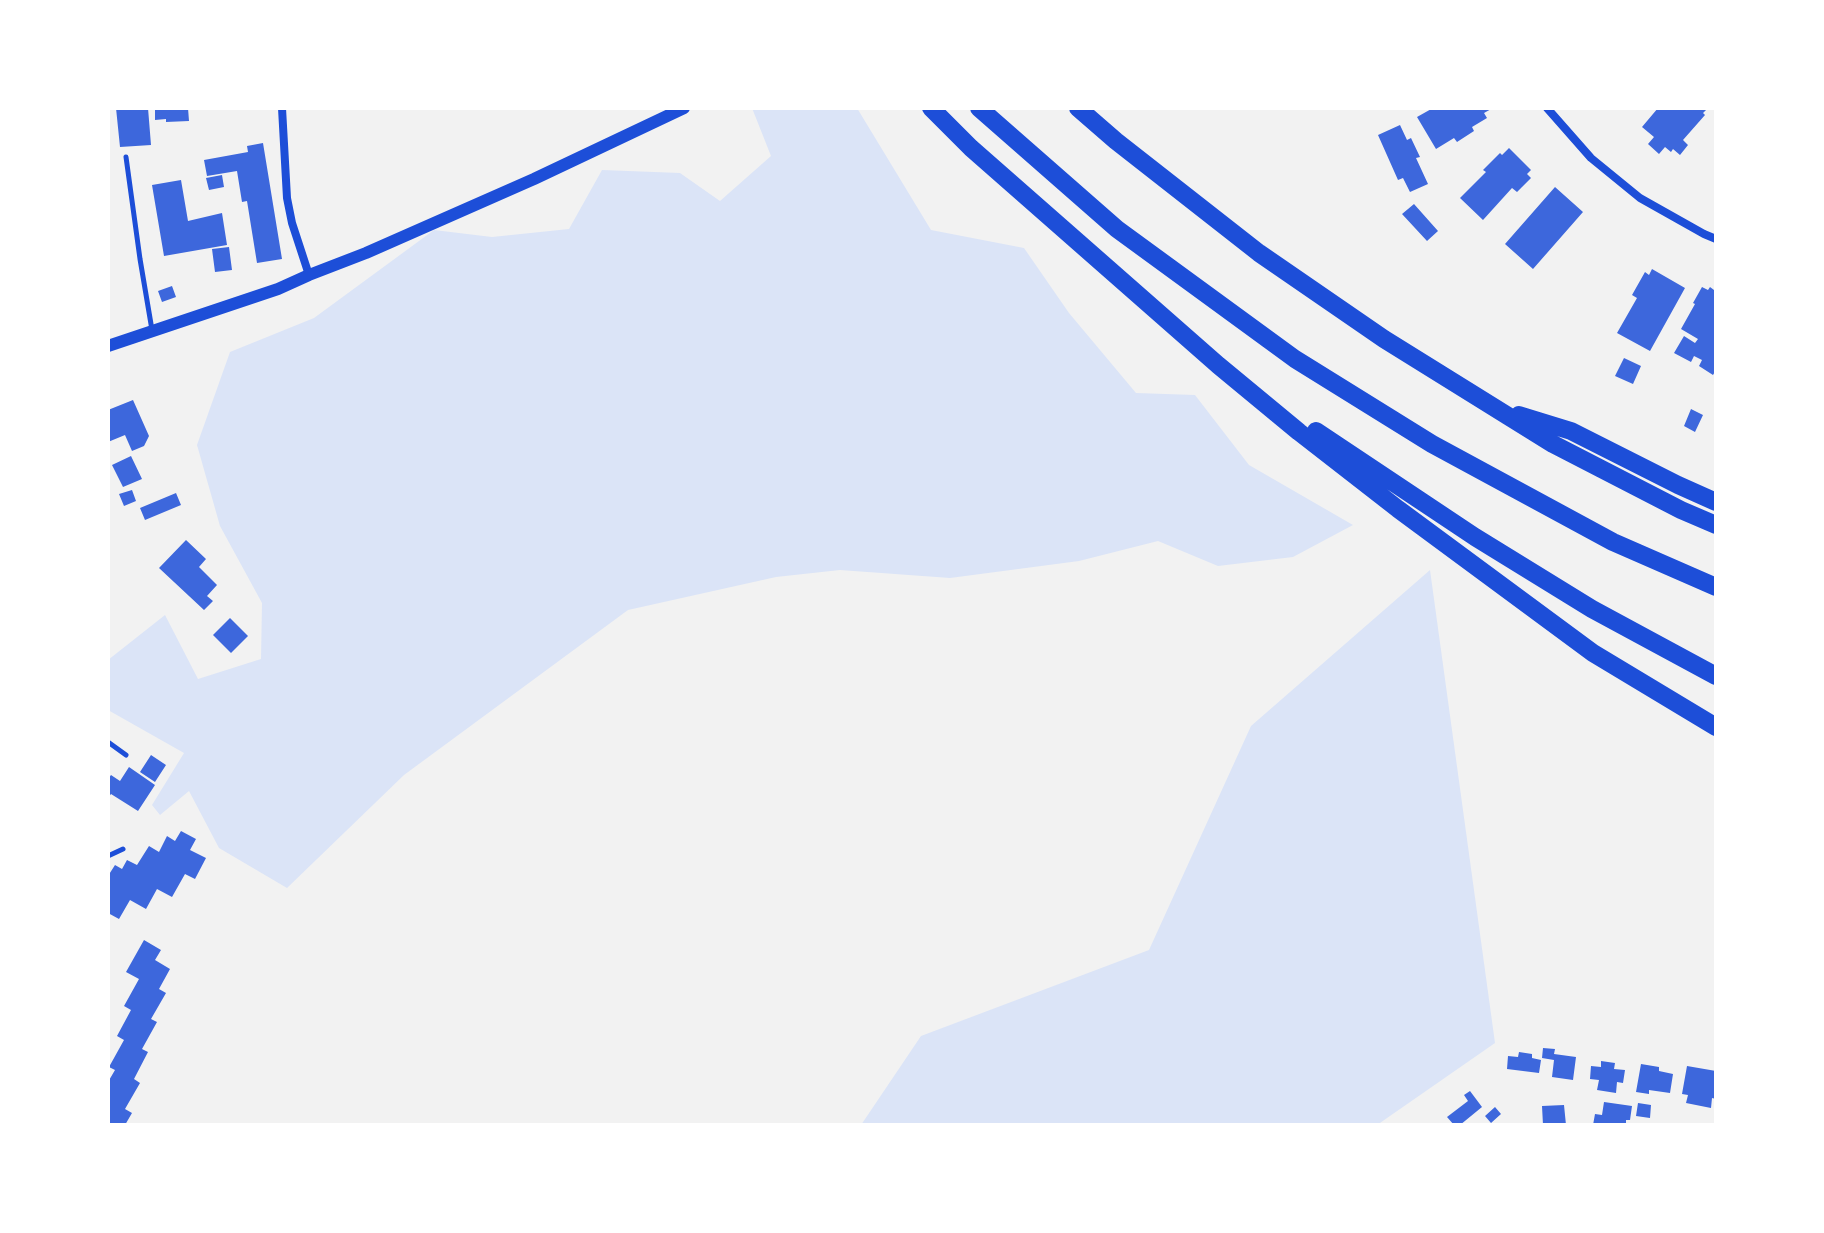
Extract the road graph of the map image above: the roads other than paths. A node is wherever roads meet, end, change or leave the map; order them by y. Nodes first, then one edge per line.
1 (282, 108) edge
2 (684, 108) edge
3 (931, 108) edge
4 (979, 108) edge
5 (1078, 108) edge
6 (1547, 108) edge
7 (126, 157) dead end
8 (1716, 239) edge
9 (309, 275) junction
10 (152, 331) junction
11 (108, 346) edge
12 (1218, 365) junction
13 (1493, 407) junction
14 (1716, 502) edge
15 (1716, 525) edge
16 (1716, 587) edge
17 (1716, 676) edge
18 (1716, 727) edge
19 (108, 742) edge
20 (126, 755) dead end
21 (123, 849) dead end
22 (108, 856) edge

1 - 9 street
2 - 9 street
3 - 12 highway
4 - 16 highway
5 - 13 highway
6 - 8 street
7 - 10 lane
9 - 10 street
10 - 11 street
12 - 17 highway
12 - 18 highway
13 - 14 highway
13 - 15 highway
19 - 20 lane
21 - 22 lane

